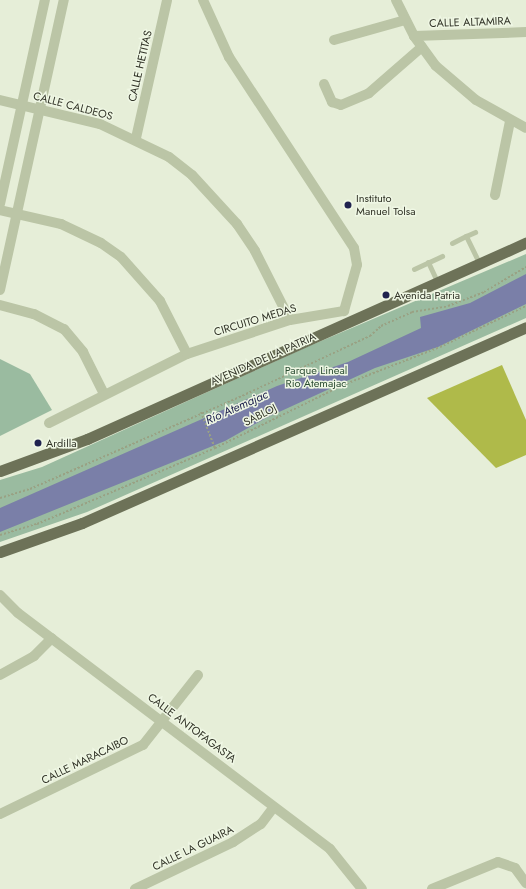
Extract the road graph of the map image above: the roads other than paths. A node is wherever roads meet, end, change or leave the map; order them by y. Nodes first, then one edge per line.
1 (47, 0) edge
2 (167, 0) edge
3 (203, 0) edge
4 (396, 0) edge
5 (63, 2) edge
6 (405, 20) junction
7 (526, 32) edge
8 (414, 36) junction
9 (334, 40) dead end
10 (422, 47) junction
11 (324, 84) dead end
12 (0, 100) edge
13 (22, 105) junction
14 (39, 109) junction
15 (510, 121) junction
16 (526, 128) edge
17 (136, 138) junction
18 (495, 195) dead end
19 (0, 204) edge
20 (0, 210) edge
21 (17, 213) junction
22 (475, 232) dead end
23 (466, 236) junction
24 (452, 243) dead end
25 (526, 243) edge
26 (442, 256) dead end
27 (428, 262) junction
28 (479, 263) junction
29 (414, 269) dead end
30 (437, 282) junction
31 (0, 290) edge
32 (0, 305) edge
33 (344, 311) junction
34 (355, 317) junction
35 (290, 320) junction
36 (526, 327) edge
37 (187, 354) junction
38 (104, 394) junction
39 (49, 422) dead end
40 (0, 471) edge
41 (0, 552) edge
42 (0, 595) edge
43 (52, 638) junction
44 (0, 675) edge
45 (198, 675) dead end
46 (163, 721) junction
47 (274, 807) junction
48 (0, 814) edge
49 (526, 883) edge
50 (135, 889) edge
51 (362, 889) edge
52 (432, 889) edge

1 - 5 street
1 - 13 street
2 - 17 street, CALLE HETITAS
3 - 33 street
4 - 6 street
5 - 14 street
6 - 8 street
6 - 9 street
7 - 8 street, CALLE ALTAMIRA
8 - 10 street
10 - 11 street
10 - 15 street
12 - 13 street, CALLE CALDEOS
13 - 14 street, CALLE CALDEOS
13 - 19 street
14 - 17 street, CALLE CALDEOS
14 - 21 street
15 - 16 street
15 - 18 street
17 - 35 street, CALLE CALDEOS
20 - 21 street
21 - 31 street
21 - 37 street
22 - 23 lane
23 - 24 lane
23 - 28 lane
25 - 28 main road, AVENIDA DE LA PATRIA
26 - 27 lane
27 - 29 lane
27 - 30 lane
28 - 30 main road, AVENIDA DE LA PATRIA
30 - 34 main road, AVENIDA DE LA PATRIA
32 - 38 street
33 - 34 street
33 - 35 street, CIRCUITO MEDAS
34 - 40 main road, AVENIDA DE LA PATRIA
35 - 37 street, CIRCUITO MEDAS
36 - 41 main road
37 - 38 street, CIRCUITO MEDAS
38 - 39 street, CIRCUITO MEDAS
42 - 43 street, CALLE ANTOFAGASTA
43 - 44 street
43 - 46 street, CALLE ANTOFAGASTA
45 - 46 street, CALLE MARACAIBO
46 - 47 street, CALLE ANTOFAGASTA
46 - 48 street, CALLE MARACAIBO
47 - 50 street, CALLE LA GUAIRA
47 - 51 street, CALLE ANTOFAGASTA
49 - 52 street

